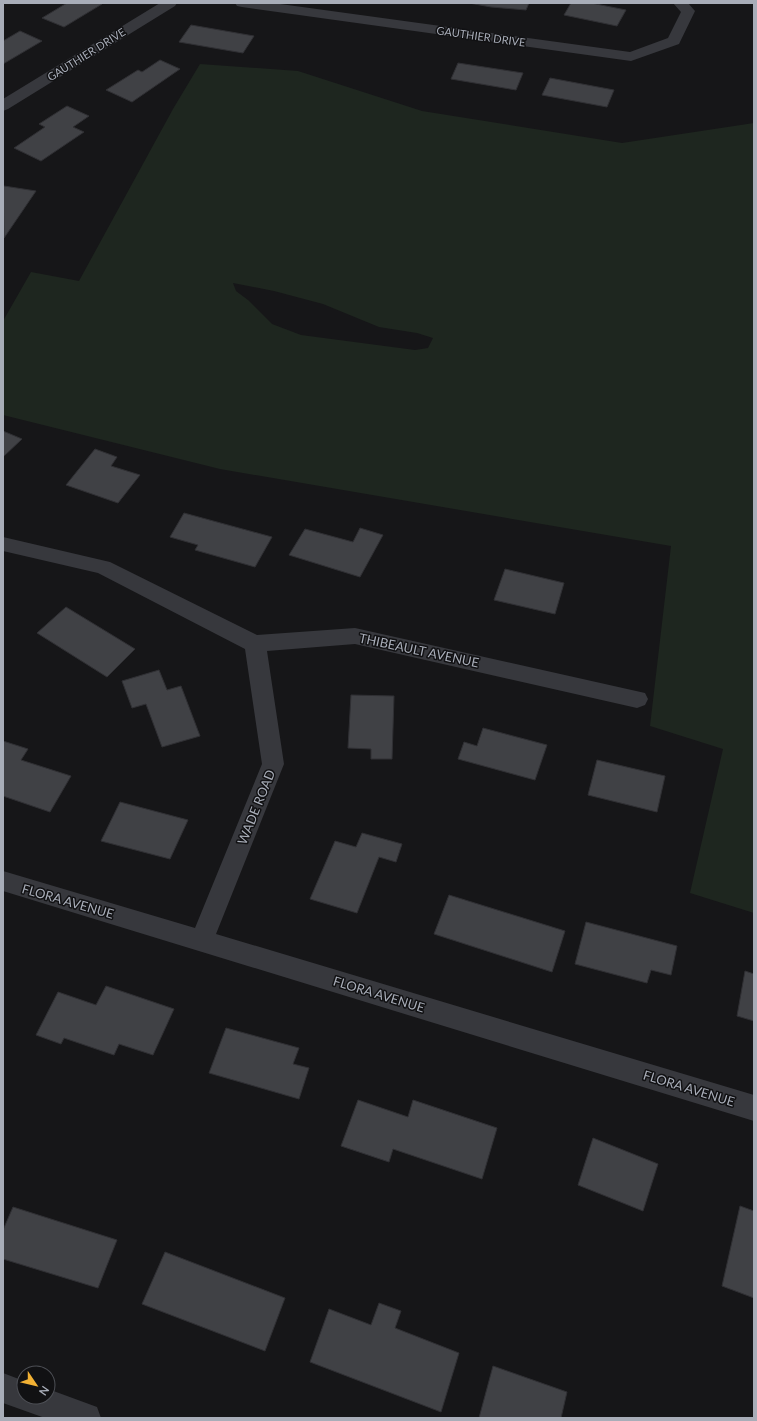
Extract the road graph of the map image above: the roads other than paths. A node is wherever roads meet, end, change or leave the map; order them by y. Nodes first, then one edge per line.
1 (170, 3) edge
2 (242, 3) edge
3 (680, 3) edge
4 (3, 106) edge
5 (3, 544) edge
6 (255, 644) junction
7 (637, 699) dead end
8 (3, 881) edge
9 (202, 940) junction
10 (754, 1108) edge
11 (3, 1388) edge
12 (16, 1393) edge
13 (50, 1405) edge
14 (86, 1418) edge

1 - 4 street, GAUTHIER DRIVE
2 - 3 street, GAUTHIER DRIVE
5 - 6 street
6 - 7 street, THIBEAULT AVENUE
6 - 9 street, WADE ROAD
8 - 9 street, FLORA AVENUE
9 - 10 street, FLORA AVENUE
11 - 12 street
13 - 14 street

